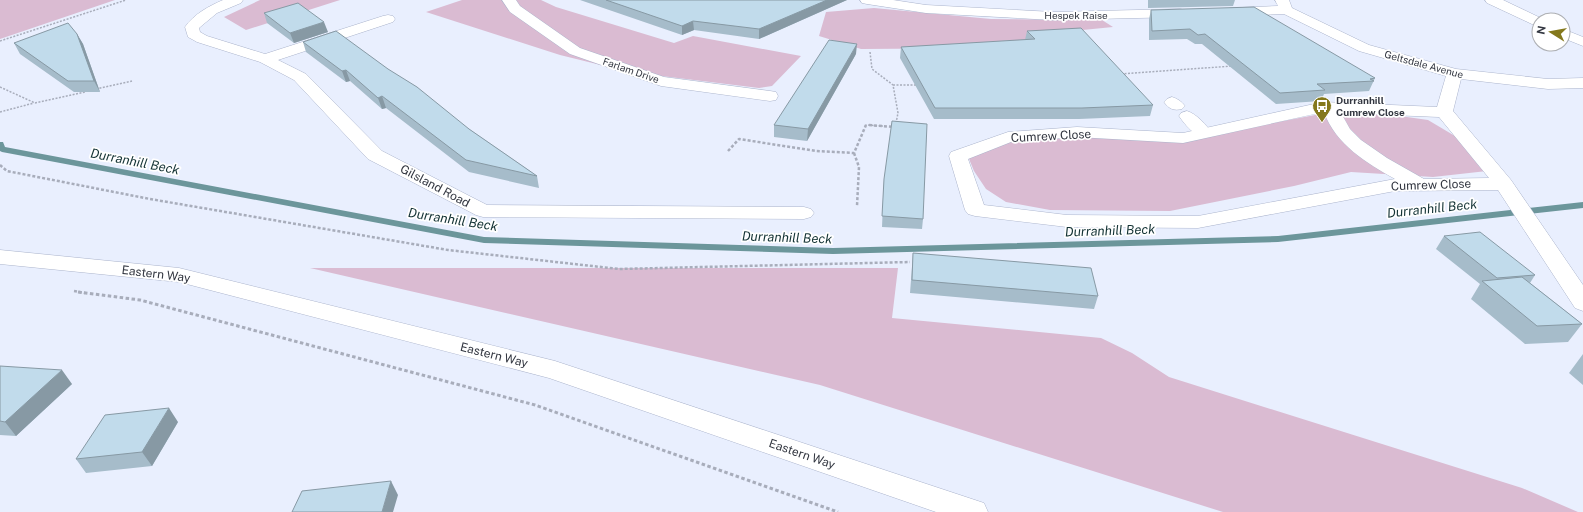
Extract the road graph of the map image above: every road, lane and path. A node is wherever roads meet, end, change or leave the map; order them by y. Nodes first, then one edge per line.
1 (126, 0) edge
2 (236, 0) edge
3 (508, 0) edge
4 (867, 0) edge
5 (1492, 0) edge
6 (1284, 5) edge
7 (1216, 12) edge
8 (1193, 13) edge
9 (1531, 18) edge
10 (388, 19) dead end
11 (1571, 37) edge
12 (0, 41) edge
13 (1583, 42) edge
14 (870, 52) dead end
15 (265, 59) junction
16 (1234, 66) edge
17 (1116, 74) edge
18 (1455, 74) junction
19 (132, 81) dead end
20 (1583, 83) edge
21 (923, 84) edge
22 (893, 86) junction
23 (0, 87) edge
24 (95, 89) edge
25 (87, 91) edge
26 (770, 96) dead end
27 (35, 103) junction
28 (1179, 108) dead end
29 (1331, 108) junction
30 (0, 112) edge
31 (1444, 112) junction
32 (1204, 133) junction
33 (728, 151) dead end
34 (854, 153) junction
35 (0, 165) edge
36 (1504, 184) junction
37 (1420, 185) junction
38 (857, 206) dead end
39 (804, 213) dead end
40 (0, 257) edge
41 (910, 262) dead end
42 (70, 291) dead end
43 (1583, 303) edge
44 (838, 512) edge
45 (973, 512) edge

1 - 12 path
2 - 15 street, Gilsland Road
3 - 26 street, Farlam Drive
4 - 8 street, Hespek Raise
5 - 9 street
6 - 7 street
6 - 18 street, Geltsdale Avenue
10 - 15 street
11 - 13 street
14 - 22 path
15 - 39 street, Gilsland Road
16 - 17 path
18 - 20 street, Geltsdale Avenue
18 - 31 street
19 - 24 path
21 - 22 path
22 - 34 path
23 - 27 path
25 - 27 path
27 - 30 path
28 - 32 lane
29 - 31 street, Cumrew Close
29 - 32 street, Cumrew Close
29 - 37 street
31 - 36 street
32 - 37 street, Cumrew Close
33 - 34 path
34 - 38 path
35 - 41 path
36 - 37 street, Cumrew Close
36 - 43 street
40 - 45 street, Eastern Way
42 - 44 path

